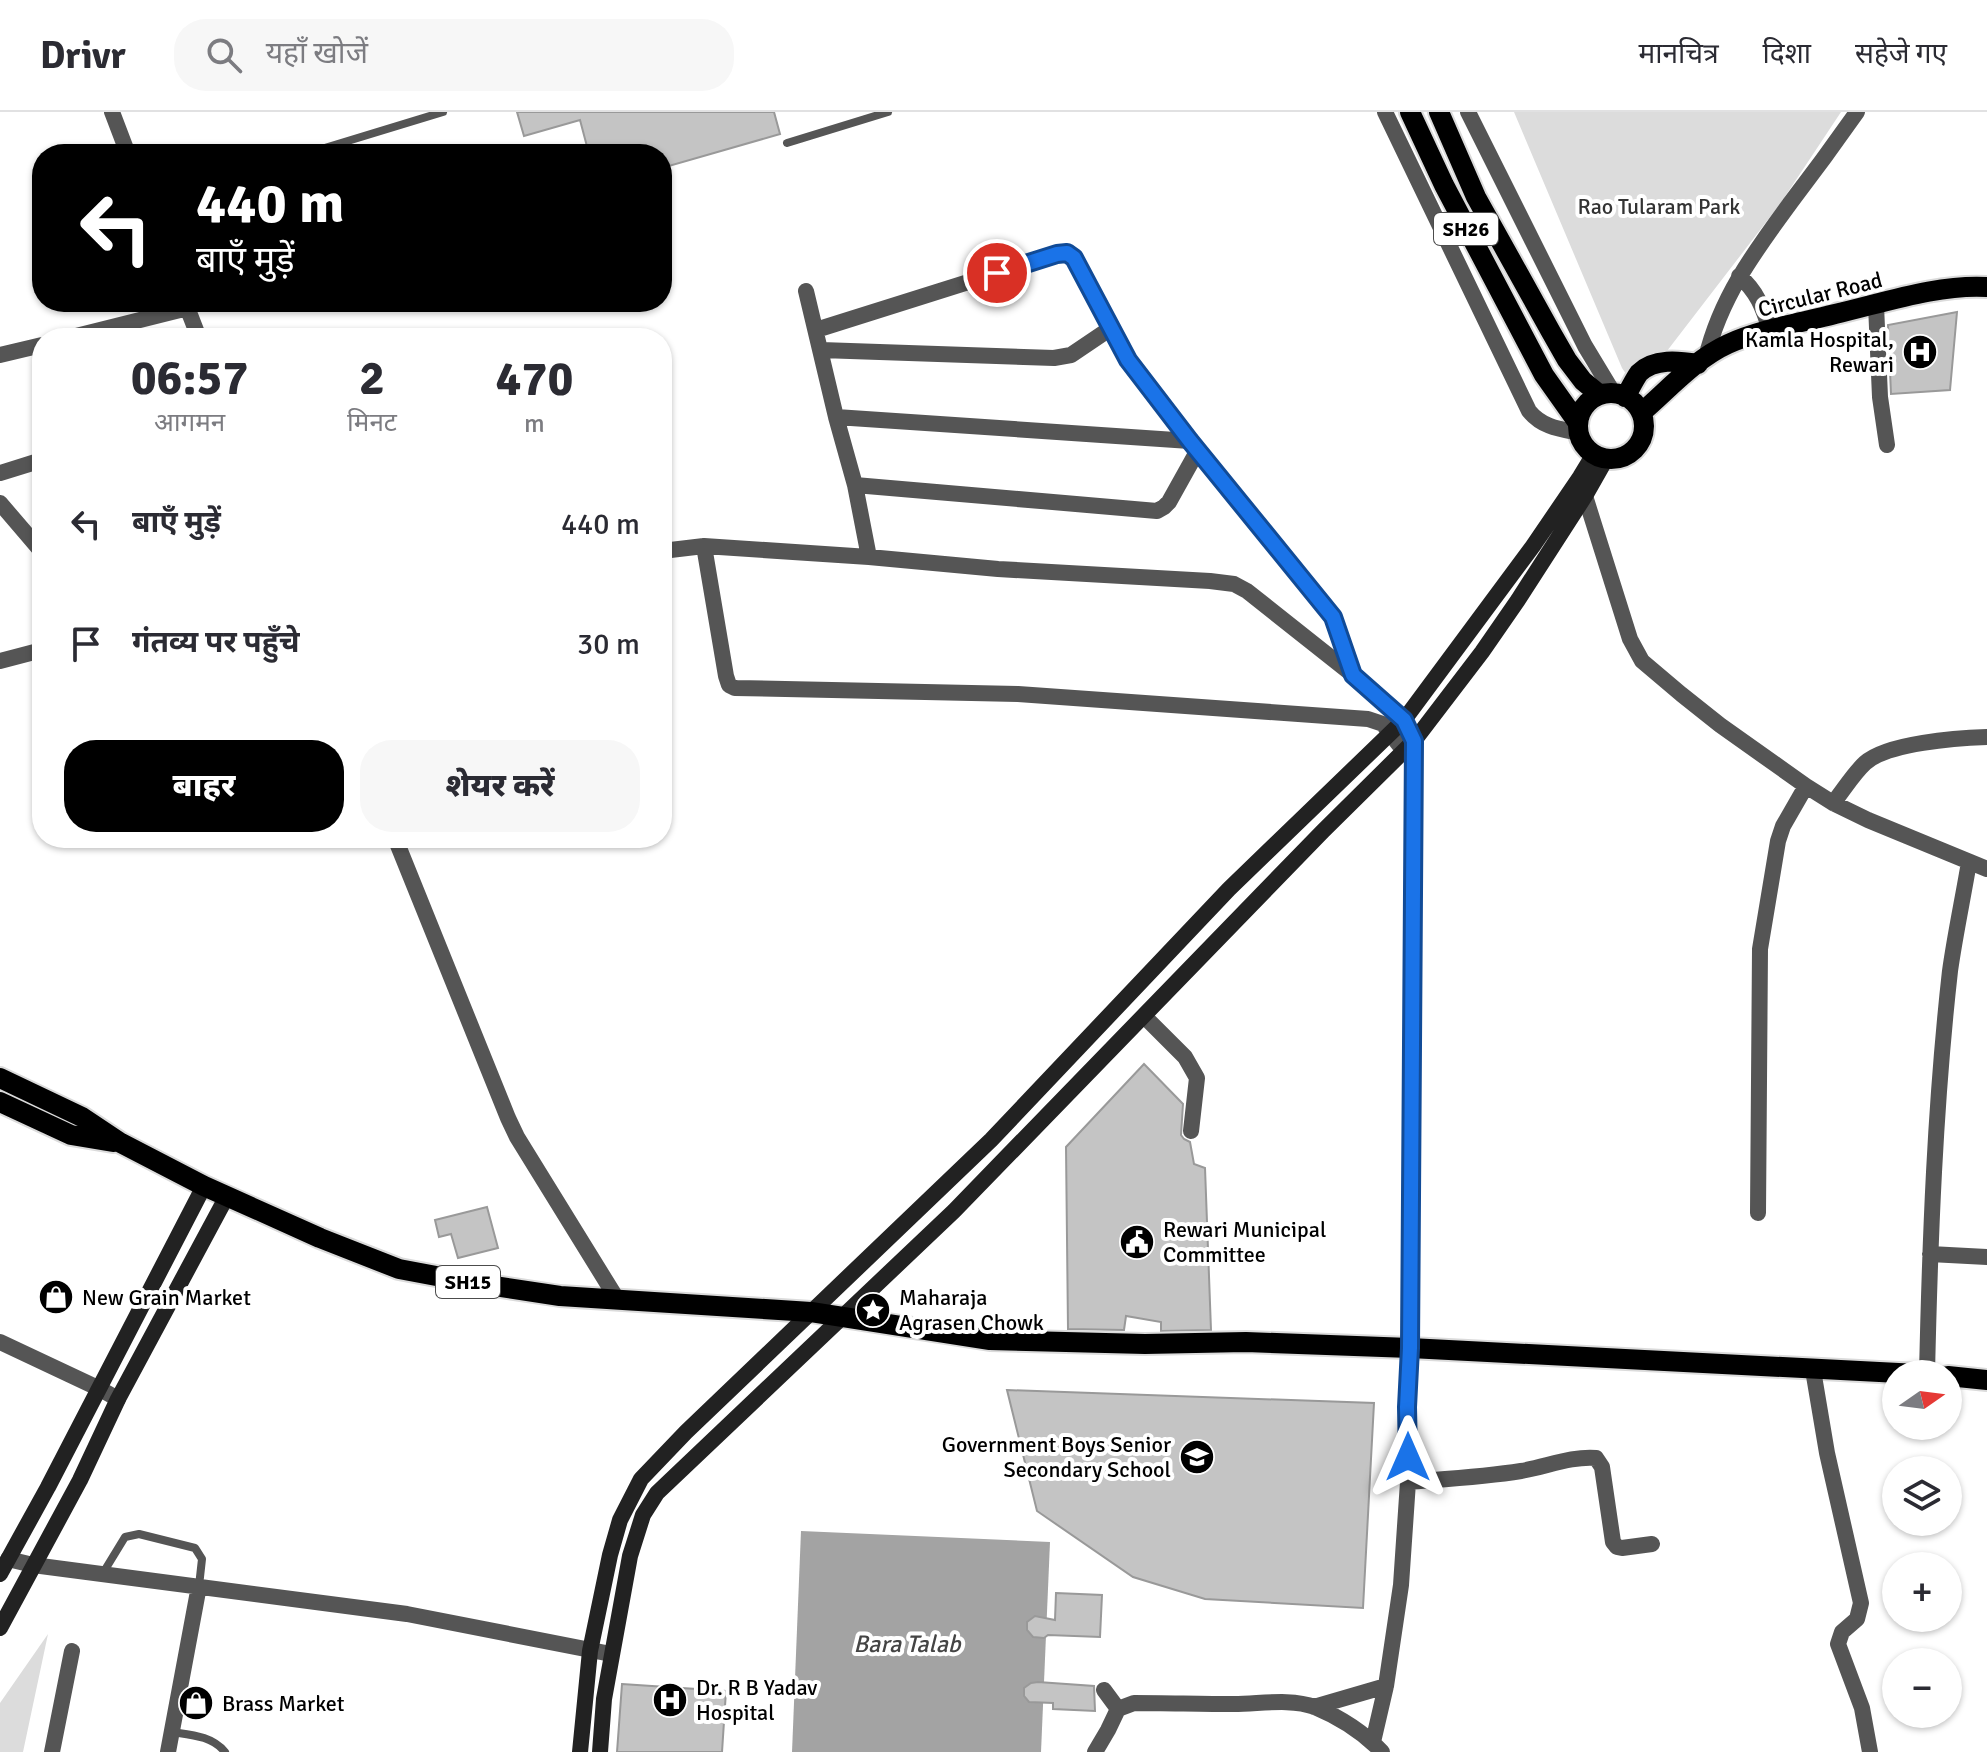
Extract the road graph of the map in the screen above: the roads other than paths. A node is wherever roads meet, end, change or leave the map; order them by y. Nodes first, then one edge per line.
1 (112, 112) edge
2 (443, 112) edge
3 (888, 112) edge
4 (1385, 112) edge
5 (1410, 112) edge
6 (1439, 112) edge
7 (1468, 112) edge
8 (1857, 112) edge
9 (787, 143) dead end
10 (124, 144) edge
11 (338, 144) edge
12 (1739, 276) junction
13 (1987, 287) edge
14 (806, 291) dead end
15 (1876, 305) junction
16 (162, 312) edge
17 (104, 328) edge
18 (1111, 328) junction
19 (816, 330) junction
20 (1770, 330) junction
21 (32, 347) edge
22 (821, 350) junction
23 (0, 355) edge
24 (1702, 361) junction
25 (1613, 395) junction
26 (1641, 413) junction
27 (836, 417) junction
28 (1578, 428) junction
29 (1194, 445) junction
30 (1887, 445) dead end
31 (1600, 456) junction
32 (32, 463) edge
33 (0, 473) edge
34 (855, 485) junction
35 (1585, 496) junction
36 (0, 503) edge
37 (32, 540) edge
38 (704, 546) junction
39 (672, 550) edge
40 (869, 557) junction
41 (32, 653) edge
42 (0, 661) edge
43 (1353, 675) junction
44 (1404, 720) junction
45 (1390, 734) junction
46 (1987, 737) edge
47 (1409, 746) junction
48 (1806, 786) junction
49 (1833, 803) junction
50 (399, 848) edge
51 (1969, 862) junction
52 (1987, 869) edge
53 (1144, 1016) junction
54 (0, 1078) edge
55 (0, 1102) edge
56 (1191, 1131) dead end
57 (121, 1143) junction
58 (204, 1186) junction
59 (227, 1196) junction
60 (1758, 1213) dead end
61 (1930, 1254) junction
62 (1987, 1257) edge
63 (617, 1299) junction
64 (811, 1312) junction
65 (843, 1317) junction
66 (0, 1342) edge
67 (1410, 1348) junction
68 (1927, 1360) edge
69 (1813, 1370) junction
70 (1882, 1373) edge
71 (1962, 1377) edge
72 (1987, 1380) edge
73 (100, 1389) junction
74 (118, 1399) junction
75 (1408, 1482) junction
76 (1652, 1544) dead end
77 (8, 1559) junction
78 (33, 1565) junction
79 (0, 1574) edge
80 (103, 1574) junction
81 (199, 1586) junction
82 (0, 1628) edge
83 (72, 1651) dead end
84 (590, 1651) junction
85 (611, 1654) junction
86 (1386, 1686) junction
87 (1104, 1690) dead end
88 (1314, 1707) junction
89 (1118, 1709) junction
90 (172, 1732) junction
91 (1378, 1747) edge
92 (52, 1752) edge
93 (168, 1752) edge
94 (225, 1752) edge
95 (580, 1752) edge
96 (600, 1752) edge
97 (1095, 1752) edge
98 (1870, 1752) edge

1 - 10 street
2 - 11 lane
3 - 9 lane
4 - 28 street
5 - 28 main road, SH26
6 - 25 main road, SH26
7 - 25 street
8 - 12 street
12 - 20 street
12 - 24 street
13 - 15 main road, Circular Road
14 - 19 street
15 - 20 main road, Circular Road
15 - 30 street
16 - 17 street
18 - 19 street
18 - 22 street
18 - 29 street
19 - 22 street
20 - 24 main road, Circular Road
21 - 23 street
22 - 27 street
24 - 25 main road
24 - 26 main road, Circular Road
25 - 26 main road, SH26
25 - 28 main road
26 - 31 main road
27 - 29 street
27 - 34 street
28 - 31 main road, SH26
29 - 34 street
29 - 43 street
31 - 35 main road
31 - 44 main road
32 - 33 street
34 - 40 street
35 - 47 main road
35 - 48 street
36 - 37 street
38 - 39 street
38 - 40 street
38 - 45 street
40 - 43 street
41 - 42 street
43 - 44 street
44 - 45 main road
44 - 47 street
45 - 47 street
45 - 64 main road
46 - 49 street
47 - 53 main road
47 - 67 street
48 - 49 street
48 - 60 street
49 - 51 street
50 - 63 street
51 - 52 street
51 - 61 street
53 - 56 street
53 - 65 main road
54 - 57 main road, SH15
55 - 57 main road, SH15
57 - 58 main road, SH15
58 - 59 main road, SH15
58 - 73 main road
59 - 63 main road, SH15
59 - 74 main road
61 - 62 street
61 - 68 street
63 - 64 main road, SH15
64 - 65 main road, SH15
64 - 84 main road
65 - 67 main road
65 - 85 main road
66 - 73 street
67 - 69 main road
67 - 75 street
69 - 70 main road
69 - 98 street
71 - 72 main road
73 - 74 street
73 - 77 main road
74 - 78 main road
75 - 76 street
75 - 86 street
77 - 78 street
77 - 79 main road
78 - 80 street
78 - 82 main road
80 - 81 street
80 - 81 lane
81 - 84 street
81 - 90 street
83 - 92 street
84 - 85 street
84 - 95 main road
85 - 96 main road
86 - 88 street
86 - 91 street
87 - 89 street
88 - 89 street
88 - 91 street
89 - 97 street
90 - 93 street
90 - 94 lane

